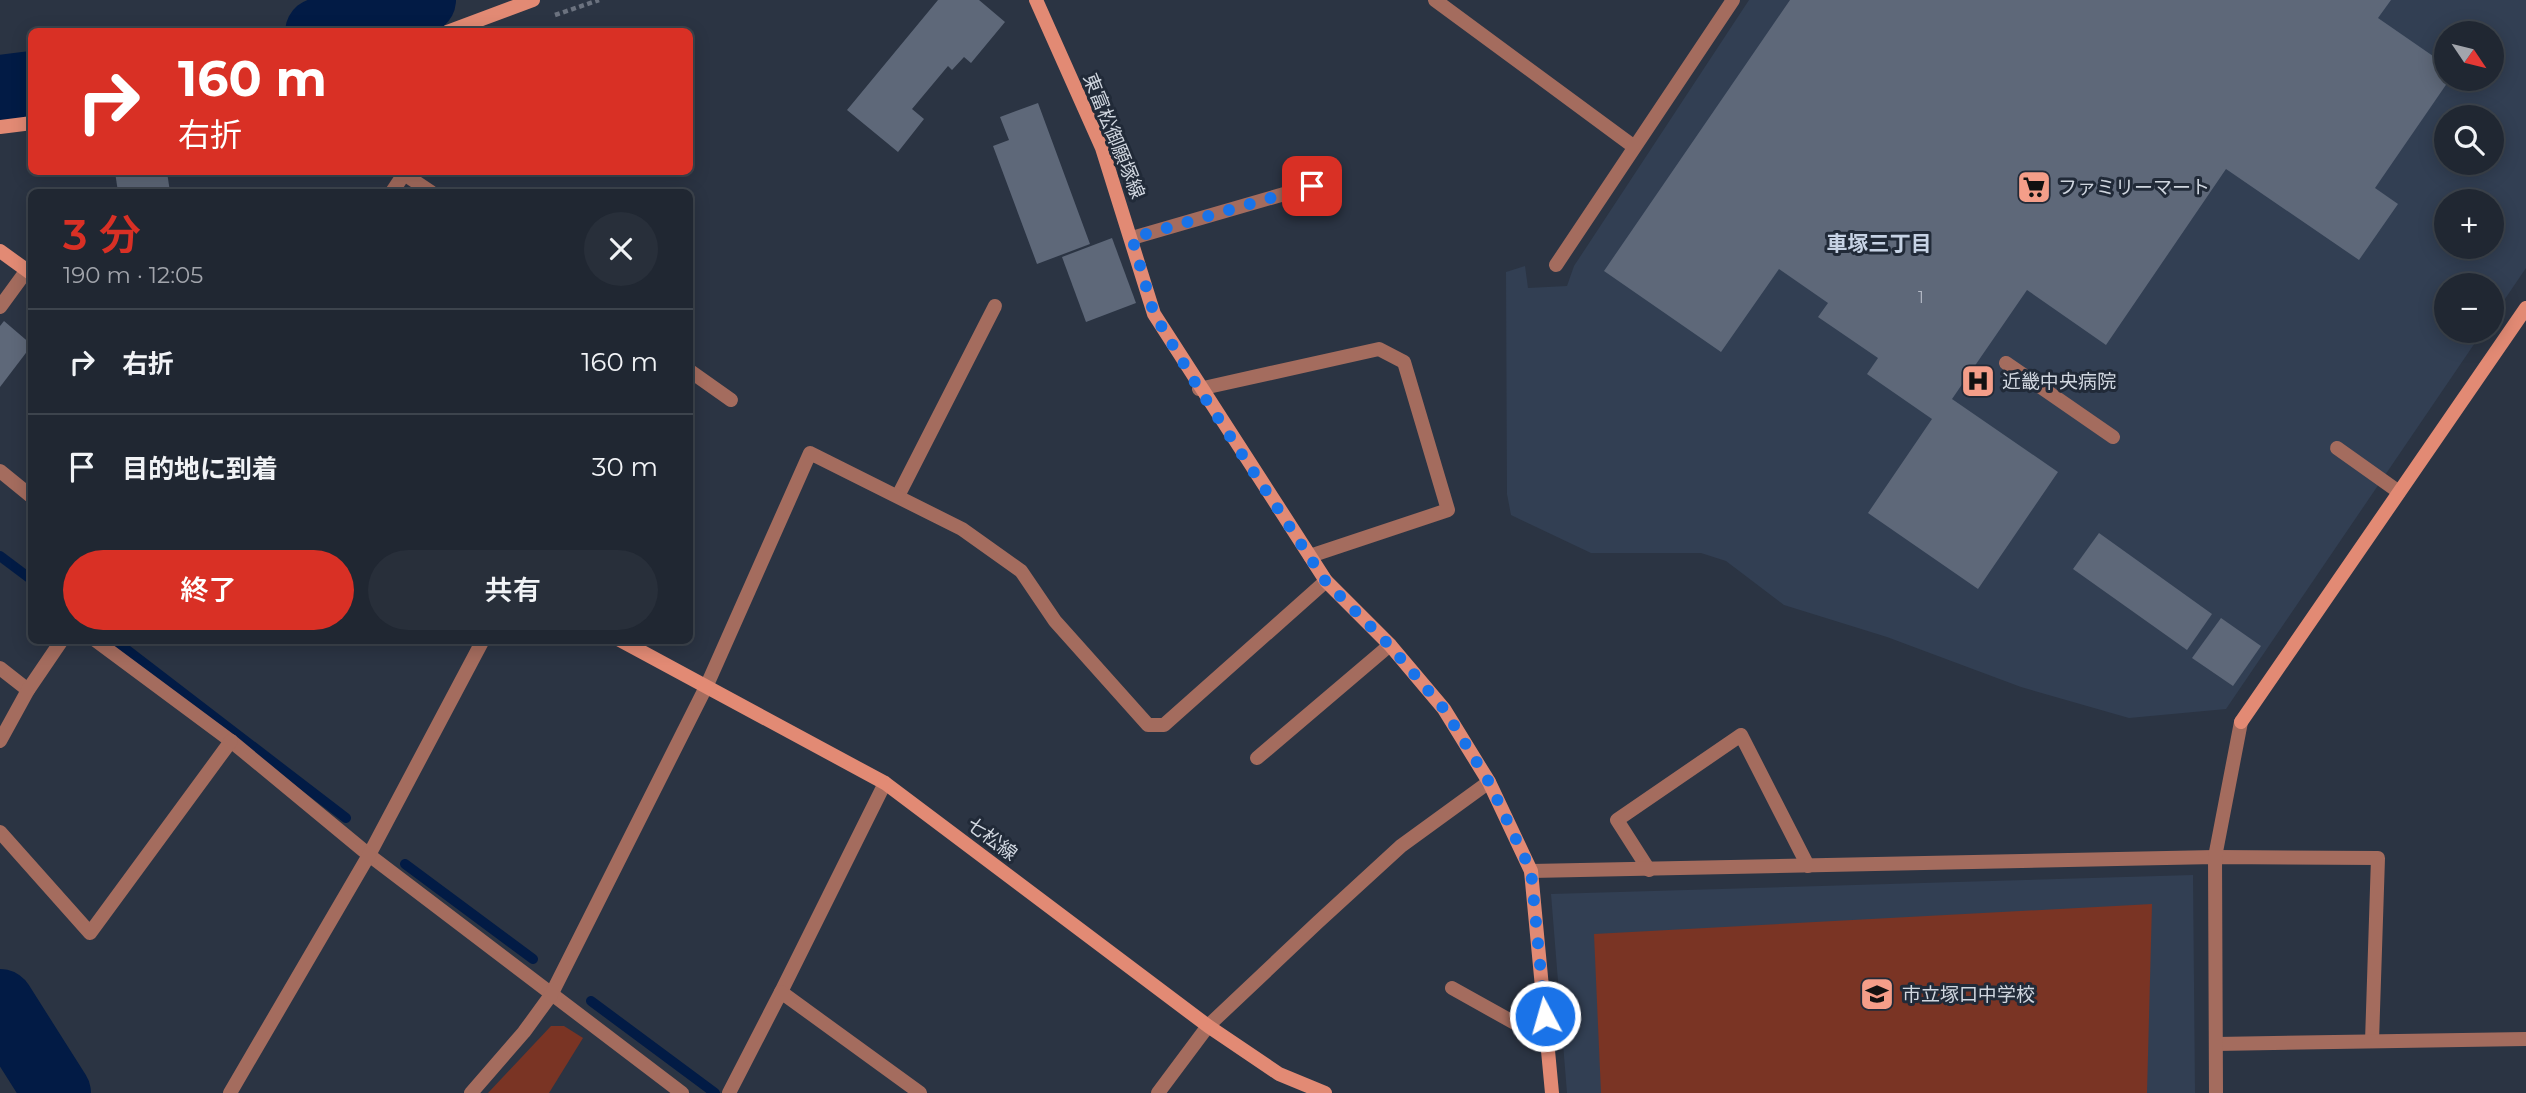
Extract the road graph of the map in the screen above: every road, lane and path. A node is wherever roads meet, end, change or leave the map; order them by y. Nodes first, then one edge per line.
1 (533, 0) edge
2 (1036, 0) edge
3 (1435, 0) edge
4 (1733, 0) edge
5 (458, 28) edge
6 (28, 124) edge
7 (0, 127) edge
8 (1633, 146) junction
9 (405, 175) edge
10 (1312, 186) dead end
11 (426, 189) edge
12 (1132, 238) junction
13 (0, 251) edge
14 (1556, 265) dead end
15 (28, 271) edge
16 (28, 273) edge
17 (995, 306) dead end
18 (0, 307) edge
19 (2526, 308) edge
20 (2006, 363) dead end
21 (693, 373) edge
22 (1199, 389) junction
23 (731, 400) dead end
24 (2113, 437) dead end
25 (2337, 448) dead end
26 (0, 471) edge
27 (2399, 492) junction
28 (28, 494) edge
29 (898, 496) junction
30 (1310, 556) junction
31 (1326, 582) junction
32 (59, 644) edge
33 (100, 644) edge
34 (481, 644) edge
35 (628, 644) edge
36 (1390, 646) junction
37 (0, 668) edge
38 (707, 685) junction
39 (28, 690) junction
40 (0, 741) edge
41 (230, 741) junction
42 (1257, 758) dead end
43 (1489, 782) junction
44 (885, 783) junction
45 (0, 832) edge
46 (369, 855) junction
47 (2215, 857) junction
48 (1808, 866) junction
49 (1649, 870) junction
50 (1531, 871) junction
51 (1452, 988) dead end
52 (781, 992) junction
53 (551, 995) junction
54 (1208, 1026) junction
55 (2526, 1039) edge
56 (1547, 1041) junction
57 (2372, 1041) junction
58 (2216, 1044) junction
59 (230, 1093) edge
60 (471, 1093) edge
61 (682, 1093) edge
62 (729, 1093) edge
63 (920, 1093) edge
64 (1158, 1093) edge
65 (1325, 1093) edge
66 (1552, 1093) edge
67 (2216, 1093) edge

1 - 5 street
2 - 12 street, 東富松御願塚線
3 - 8 street
4 - 8 street
6 - 7 street
8 - 14 street
9 - 11 street
10 - 12 street
12 - 22 street, 東富松御願塚線
13 - 15 street
16 - 18 street
17 - 29 street
19 - 27 street
20 - 24 street
21 - 23 street
22 - 30 street, 東富松御願塚線
22 - 30 street
25 - 27 street
26 - 28 street
27 - 47 street
29 - 31 street
29 - 38 street
30 - 31 street, 東富松御願塚線
31 - 36 street, 東富松御願塚線
32 - 39 street
33 - 41 street
34 - 46 street
35 - 38 street, 七松線
36 - 42 street
36 - 43 street, 東富松御願塚線
37 - 39 street
38 - 44 street, 七松線
38 - 53 street
39 - 40 street
41 - 45 street
41 - 46 street
43 - 50 street, 東富松御願塚線
43 - 54 street
44 - 52 street
44 - 54 street, 七松線
46 - 53 street
46 - 59 street
47 - 48 street
47 - 57 street
47 - 58 street
48 - 49 street
48 - 49 street
49 - 50 street
50 - 56 street, 東富松御願塚線
51 - 56 street
52 - 62 street
52 - 63 street
53 - 60 street
53 - 61 street
54 - 64 street
54 - 65 street, 七松線
55 - 57 street
56 - 66 street, 東富松御願塚線
57 - 58 street
58 - 67 street

